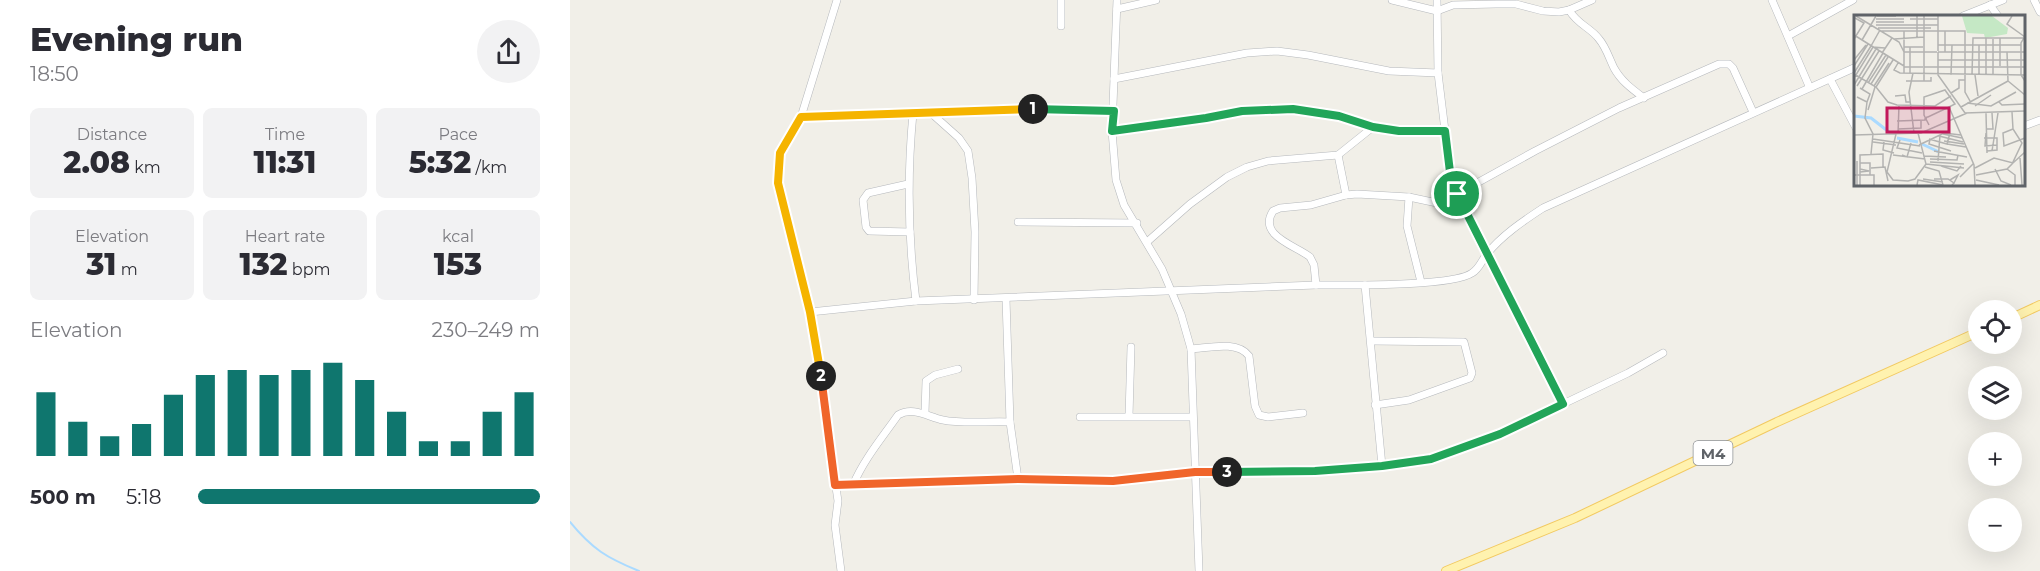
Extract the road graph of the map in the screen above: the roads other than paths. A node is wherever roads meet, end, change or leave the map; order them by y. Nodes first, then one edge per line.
1 (837, 0) edge
2 (1061, 0) edge
3 (1117, 0) edge
4 (1156, 0) edge
5 (1392, 0) edge
6 (1437, 0) edge
7 (1592, 0) edge
8 (1772, 0) edge
9 (1854, 0) edge
10 (2003, 0) edge
11 (2034, 0) edge
12 (1516, 2) edge
13 (1988, 4) edge
14 (1117, 9) junction
15 (1569, 10) junction
16 (1437, 11) junction
17 (2040, 12) edge
18 (1965, 15) edge
19 (1061, 26) dead end
20 (1788, 36) junction
21 (1854, 68) edge
22 (1438, 73) junction
23 (1114, 79) junction
24 (1830, 79) junction
25 (1809, 86) junction
26 (1644, 98) junction
27 (1114, 111) junction
28 (1753, 112) junction
29 (913, 113) junction
30 (931, 113) junction
31 (801, 117) junction
32 (2040, 120) edge
33 (1854, 124) edge
34 (2025, 126) edge
35 (1373, 127) junction
36 (1112, 131) junction
37 (1445, 131) junction
38 (1338, 154) junction
39 (909, 184) junction
40 (1457, 194) junction
41 (1346, 195) junction
42 (1409, 197) junction
43 (1466, 214) junction
44 (1018, 222) dead end
45 (1137, 223) junction
46 (910, 232) junction
47 (1147, 242) junction
48 (1486, 255) junction
49 (1421, 282) junction
50 (1316, 285) junction
51 (1365, 285) junction
52 (1171, 291) junction
53 (1006, 299) junction
54 (974, 300) junction
55 (916, 301) junction
56 (2040, 305) edge
57 (810, 312) junction
58 (2022, 313) edge
59 (1968, 336) edge
60 (1371, 341) junction
61 (1131, 347) dead end
62 (1191, 349) junction
63 (1663, 353) dead end
64 (958, 369) dead end
65 (1563, 404) junction
66 (1375, 405) junction
67 (925, 413) junction
68 (1303, 413) dead end
69 (1129, 416) junction
70 (1080, 417) dead end
71 (1192, 417) junction
72 (1010, 422) junction
73 (1382, 466) junction
74 (1195, 472) junction
75 (1018, 479) junction
76 (835, 485) junction
77 (853, 485) junction
78 (841, 571) edge
79 (1199, 571) edge
80 (1446, 571) edge

1 - 31 street
2 - 19 street
3 - 14 street
4 - 14 street
5 - 16 street
6 - 16 street
7 - 15 street
8 - 20 street
9 - 20 street
10 - 13 street
11 - 17 street
12 - 15 street
12 - 16 street
13 - 18 street
14 - 23 street
15 - 26 street
16 - 22 street
20 - 25 street
21 - 24 street
22 - 23 street
22 - 37 street
23 - 27 street
24 - 25 street
24 - 33 street
25 - 28 street
26 - 28 street
26 - 40 street
27 - 30 street
27 - 36 street
28 - 48 street
29 - 30 street
29 - 31 street
29 - 39 street
30 - 54 street
31 - 57 street
32 - 34 street
35 - 36 street
35 - 37 street
35 - 38 street
36 - 45 street
37 - 40 street
38 - 41 street
38 - 47 street
39 - 46 street
39 - 46 street
40 - 43 street
41 - 42 street
41 - 50 street
42 - 43 street
42 - 49 street
43 - 48 street
44 - 45 street
45 - 47 street
46 - 55 street
47 - 52 street
48 - 49 street
48 - 65 street
49 - 51 street
50 - 51 street
50 - 52 street
51 - 60 street
52 - 53 street
52 - 62 street
53 - 54 street
53 - 72 street
54 - 55 street
55 - 57 street
56 - 58 main road
57 - 76 street
59 - 80 main road, M4
60 - 66 street
60 - 66 street
61 - 69 street
62 - 68 street
62 - 71 street
63 - 65 street
64 - 67 street
65 - 73 street
66 - 73 street
67 - 72 street
67 - 77 street
69 - 70 street
69 - 71 street
71 - 74 street
72 - 75 street
73 - 74 street
74 - 75 street
74 - 79 street
75 - 77 street
76 - 77 street
76 - 78 street

